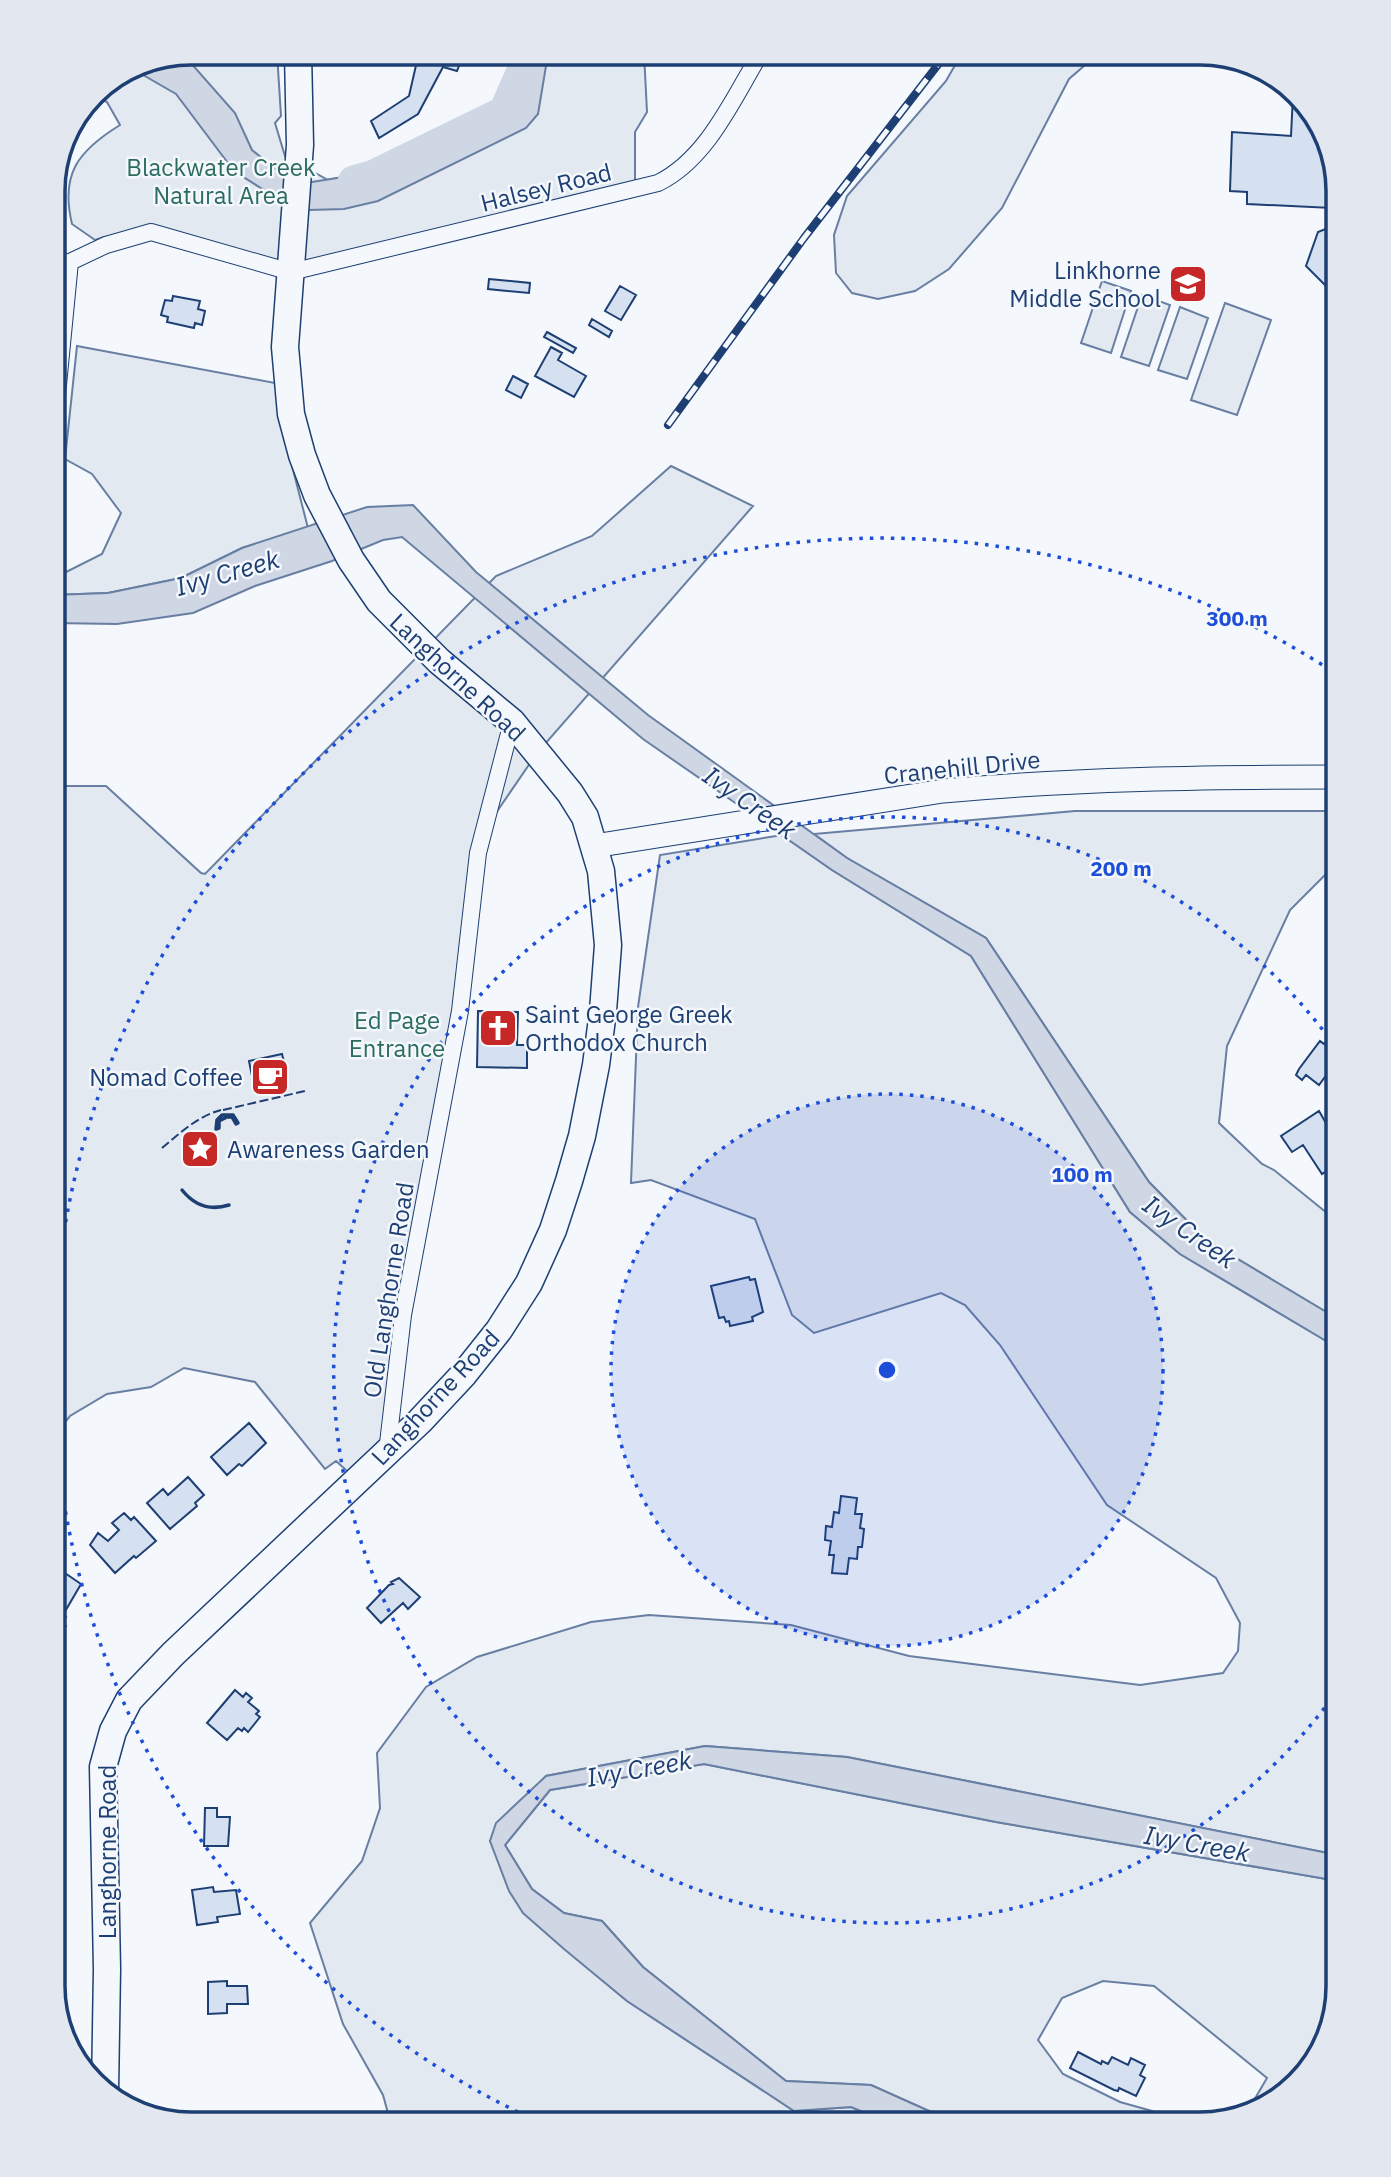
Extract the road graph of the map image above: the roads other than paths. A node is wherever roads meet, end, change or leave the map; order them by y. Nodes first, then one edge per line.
1 (298, 65) edge
2 (754, 65) edge
3 (65, 261) edge
4 (292, 264) junction
5 (512, 722) junction
6 (1326, 777) edge
7 (594, 846) junction
8 (387, 1452) junction
9 (105, 2078) edge

1 - 4 main road, Langhorne Road
2 - 4 street, Halsey Road
3 - 4 street
4 - 5 main road, Langhorne Road
5 - 7 main road, Langhorne Road
5 - 8 street, Old Langhorne Road
6 - 7 main road, Cranehill Drive
7 - 8 main road, Langhorne Road
8 - 9 main road, Langhorne Road

